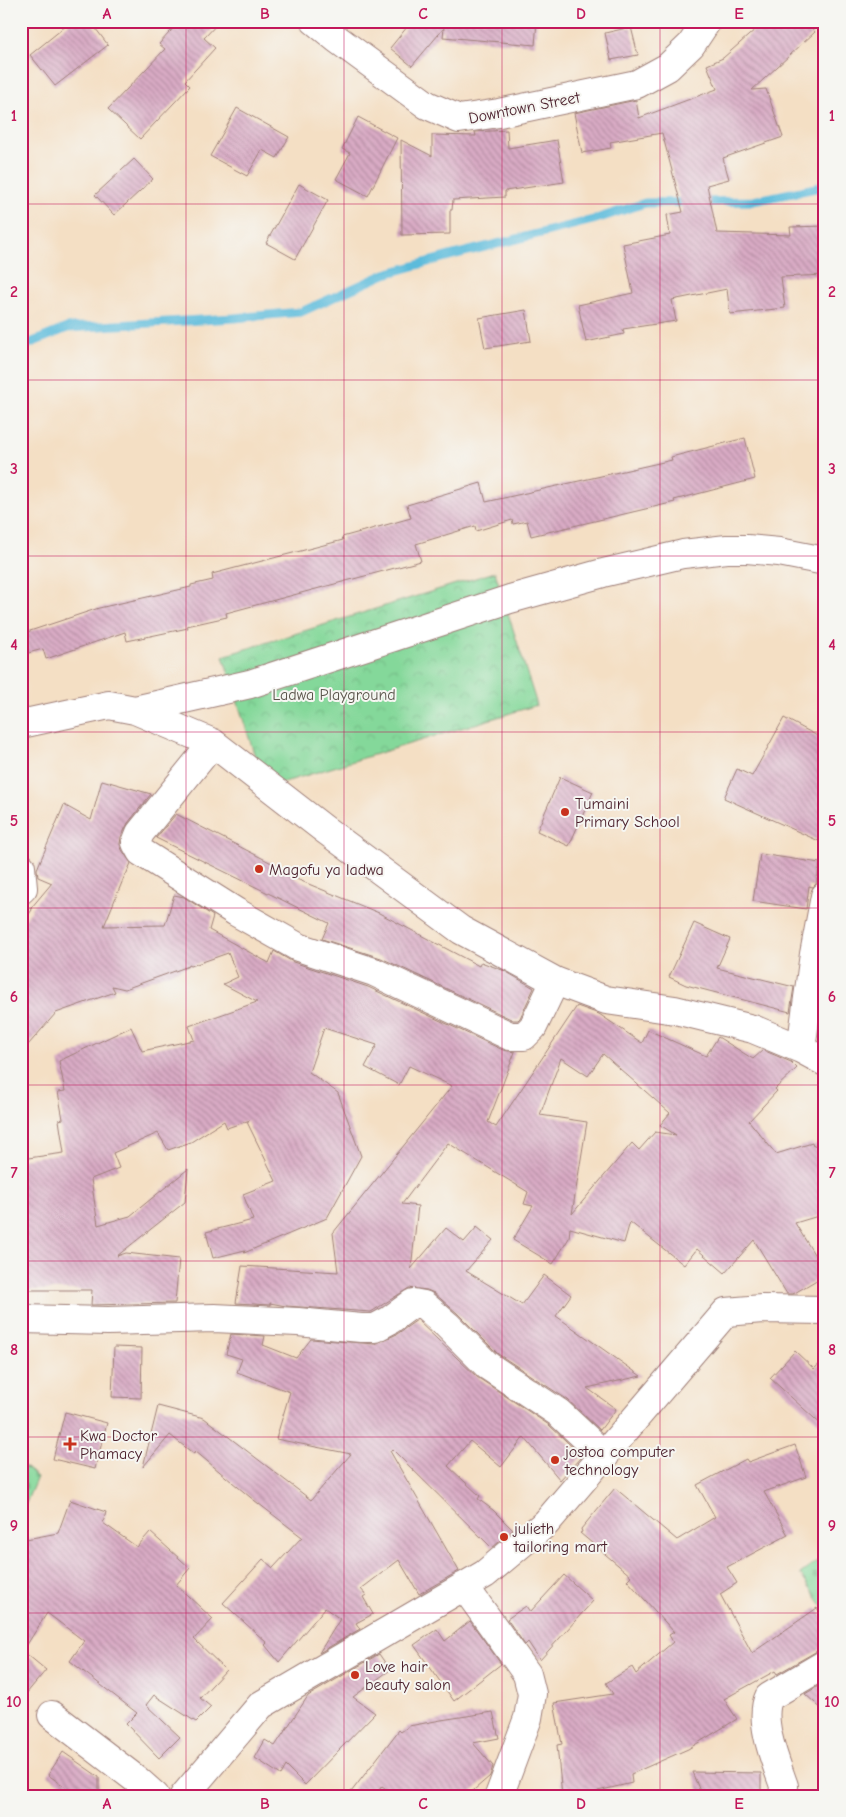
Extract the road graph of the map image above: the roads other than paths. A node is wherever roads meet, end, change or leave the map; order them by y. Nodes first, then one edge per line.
1 (315, 21) edge
2 (707, 21) edge
3 (825, 561) edge
4 (135, 710) junction
5 (21, 724) edge
6 (213, 743) junction
7 (21, 867) edge
8 (21, 890) edge
9 (825, 896) edge
10 (555, 981) junction
11 (813, 1056) edge
12 (825, 1310) edge
13 (21, 1320) edge
14 (605, 1456) junction
15 (464, 1586) junction
16 (825, 1664) edge
17 (52, 1715) dead end
18 (155, 1796) edge
19 (184, 1796) edge
20 (499, 1796) edge
21 (783, 1796) edge

1 - 2 street, Downtown Street
3 - 4 street
4 - 5 street
4 - 6 street
6 - 10 street
6 - 10 street
7 - 8 street
9 - 11 street
10 - 11 street
12 - 14 street
13 - 14 street
14 - 15 street
15 - 19 street
15 - 20 street
16 - 21 street
17 - 18 street

